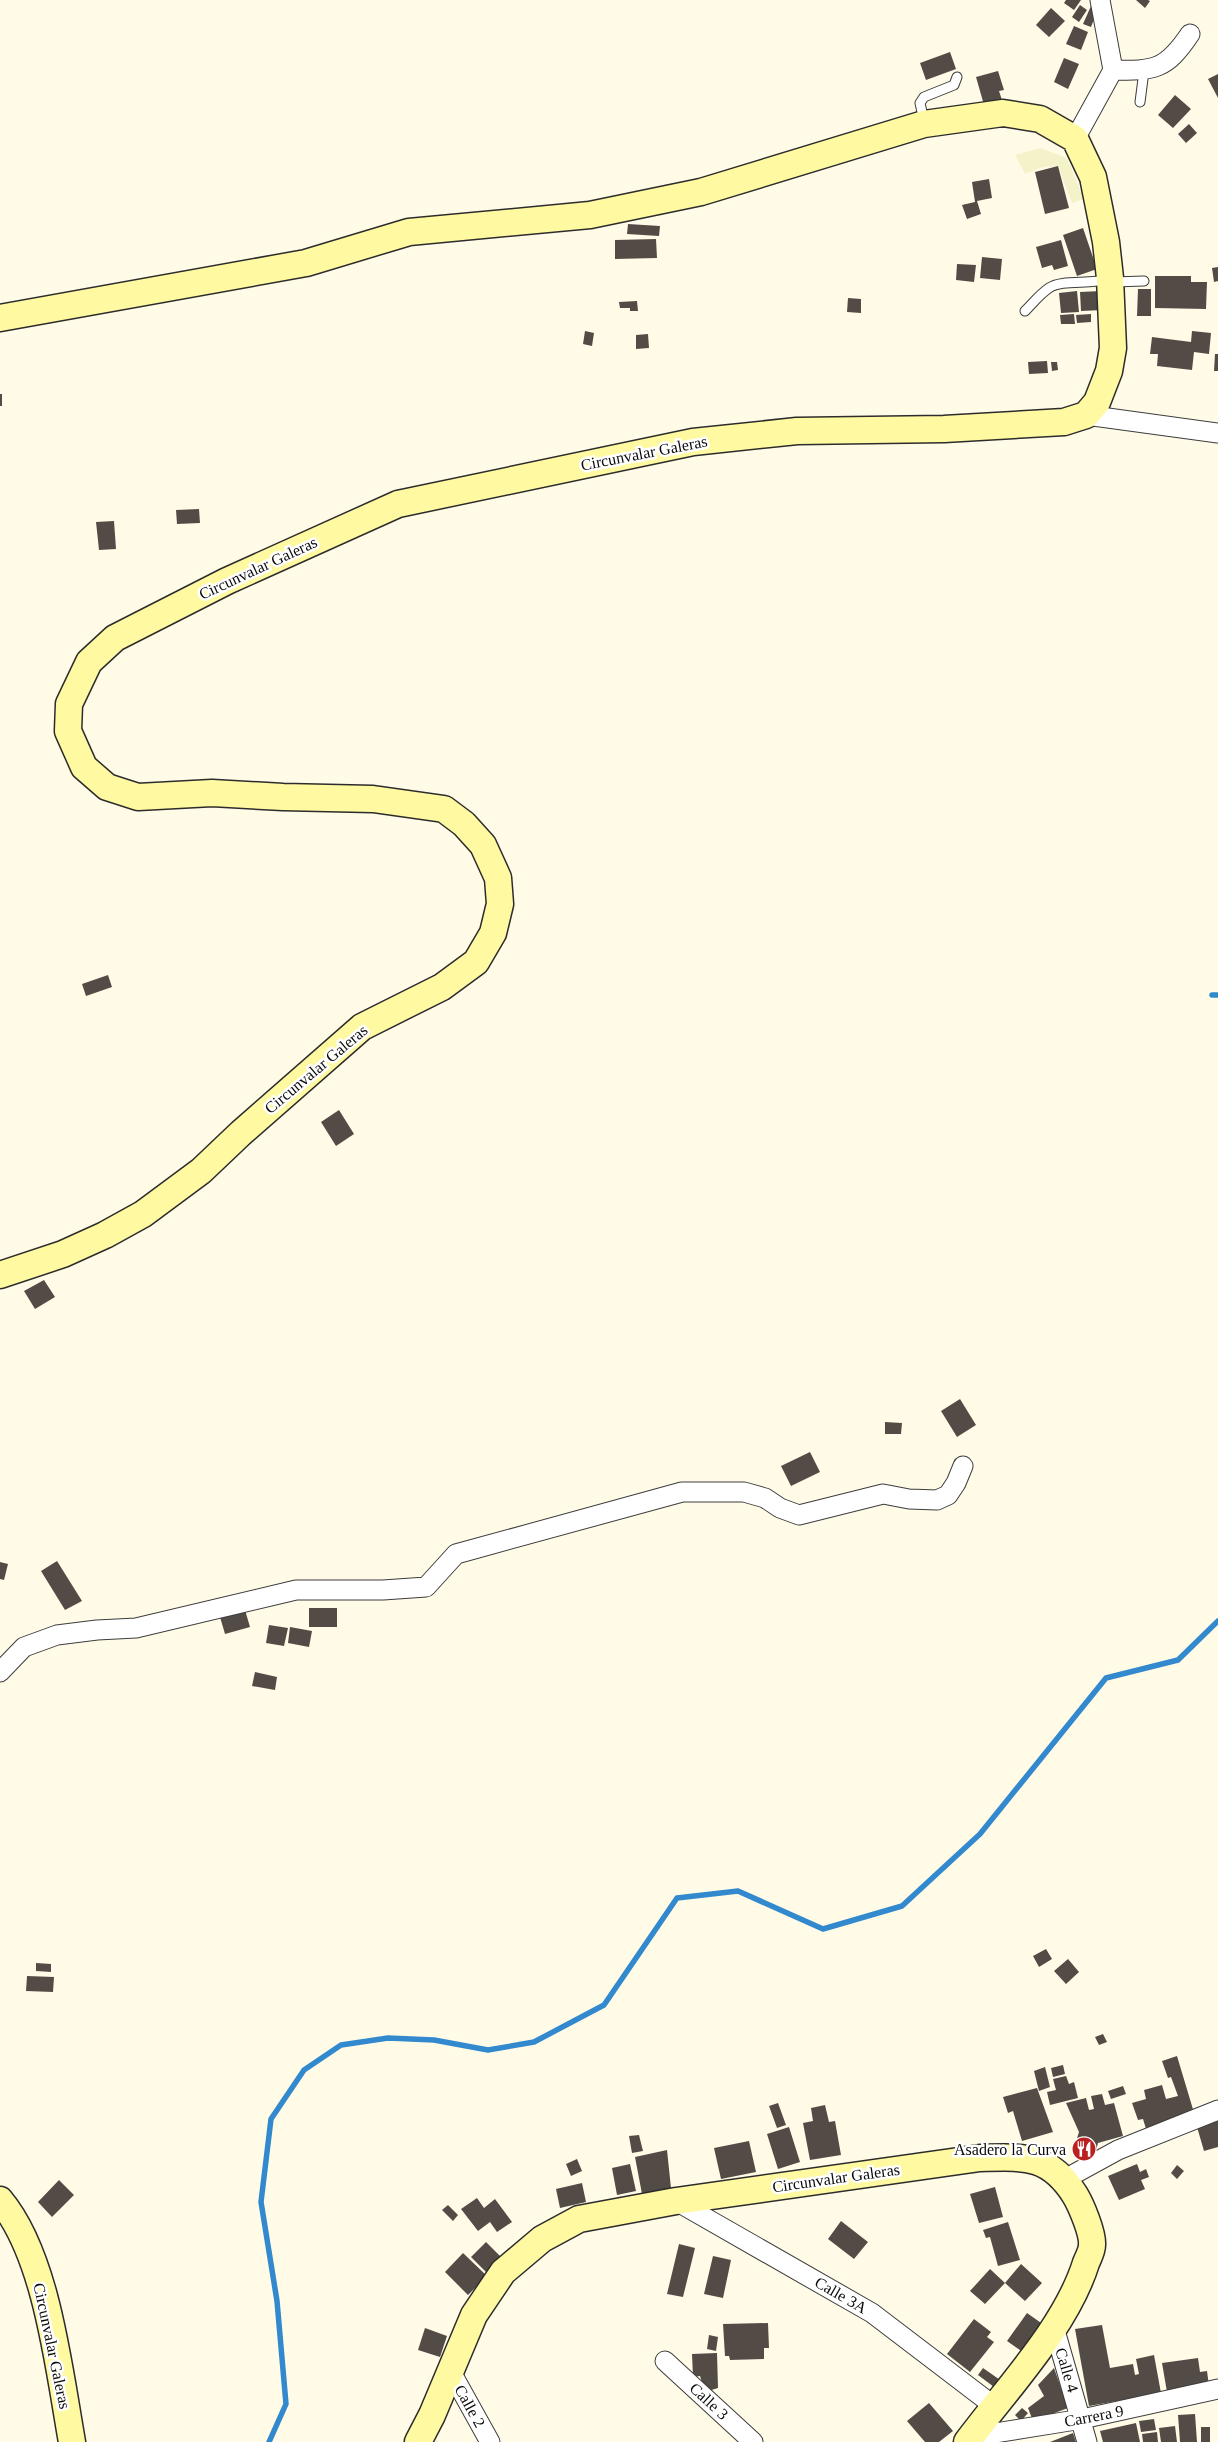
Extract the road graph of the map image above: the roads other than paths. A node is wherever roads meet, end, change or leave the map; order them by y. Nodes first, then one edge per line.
1 (1100, 0) edge
2 (1190, 34) dead end
3 (1113, 70) junction
4 (1144, 71) junction
5 (957, 76) dead end
6 (1140, 102) dead end
7 (924, 124) junction
8 (1075, 139) junction
9 (1110, 280) junction
10 (1144, 281) dead end
11 (1025, 310) dead end
12 (0, 318) edge
13 (1086, 415) junction
14 (1218, 433) edge
15 (0, 1275) edge
16 (963, 1466) dead end
17 (0, 1672) edge
18 (1218, 2110) edge
19 (1065, 2179) junction
20 (0, 2200) edge
21 (676, 2201) junction
22 (1054, 2327) junction
23 (665, 2361) dead end
24 (450, 2370) junction
25 (1218, 2389) edge
26 (994, 2406) junction
27 (1082, 2419) junction
28 (968, 2440) edge
29 (72, 2442) edge
30 (418, 2442) edge
31 (490, 2442) edge
32 (753, 2442) edge
33 (1087, 2442) edge

1 - 3 street
2 - 4 street
3 - 4 street
3 - 8 street
4 - 6 lane
5 - 7 lane
7 - 8 main road
7 - 12 main road
8 - 9 main road
9 - 10 lane
9 - 11 lane
9 - 13 main road
13 - 14 street
13 - 15 main road, Circunvalar Galeras
16 - 17 street
18 - 19 street
19 - 21 main road, Circunvalar Galeras
19 - 22 main road, Circunvalar Galeras
20 - 29 main road, Circunvalar Galeras
21 - 24 main road, Circunvalar Galeras
21 - 26 street, Calle 3A
22 - 26 main road, Circunvalar Galeras
22 - 27 street, Calle 4
23 - 32 street, Calle 3
24 - 30 main road, Circunvalar Galeras
24 - 31 street, Calle 2
25 - 27 street, Carrera 9
26 - 28 main road, Circunvalar Galeras
27 - 28 street, Carrera 9
27 - 33 street, Calle 4

